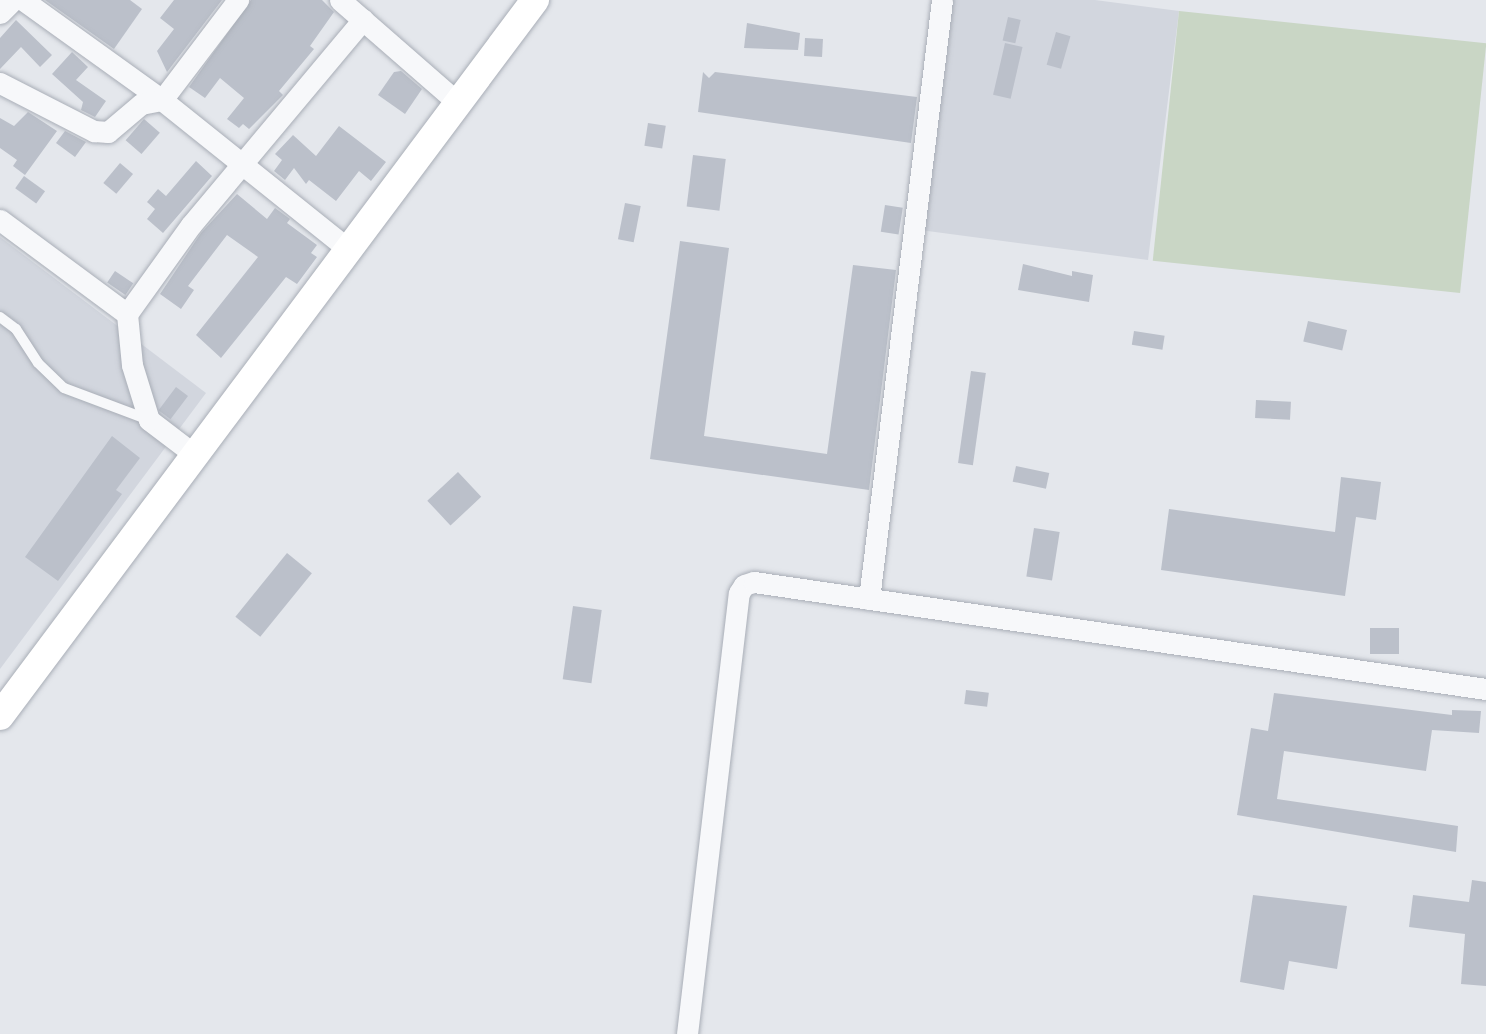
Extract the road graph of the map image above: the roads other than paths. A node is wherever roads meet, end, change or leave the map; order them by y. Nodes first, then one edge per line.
1 (13, 0) edge
2 (23, 0) edge
3 (238, 0) edge
4 (340, 0) edge
5 (535, 0) edge
6 (942, 0) edge
7 (0, 13) edge
8 (363, 19) junction
9 (0, 83) edge
10 (162, 100) junction
11 (457, 102) junction
12 (242, 163) junction
13 (0, 220) edge
14 (348, 249) junction
15 (127, 314) junction
16 (0, 317) edge
17 (149, 420) junction
18 (195, 455) junction
19 (869, 599) junction
20 (1486, 689) edge
21 (0, 716) edge
22 (687, 1034) edge

1 - 7 street
2 - 10 street
3 - 10 street
4 - 8 street
5 - 11 street
6 - 19 street
8 - 11 street
8 - 12 street
9 - 10 street
10 - 12 street
11 - 14 street
12 - 14 street
12 - 15 street
13 - 15 street
14 - 18 street
15 - 17 street
16 - 17 lane
17 - 18 street
18 - 21 street
19 - 20 street
19 - 22 street

